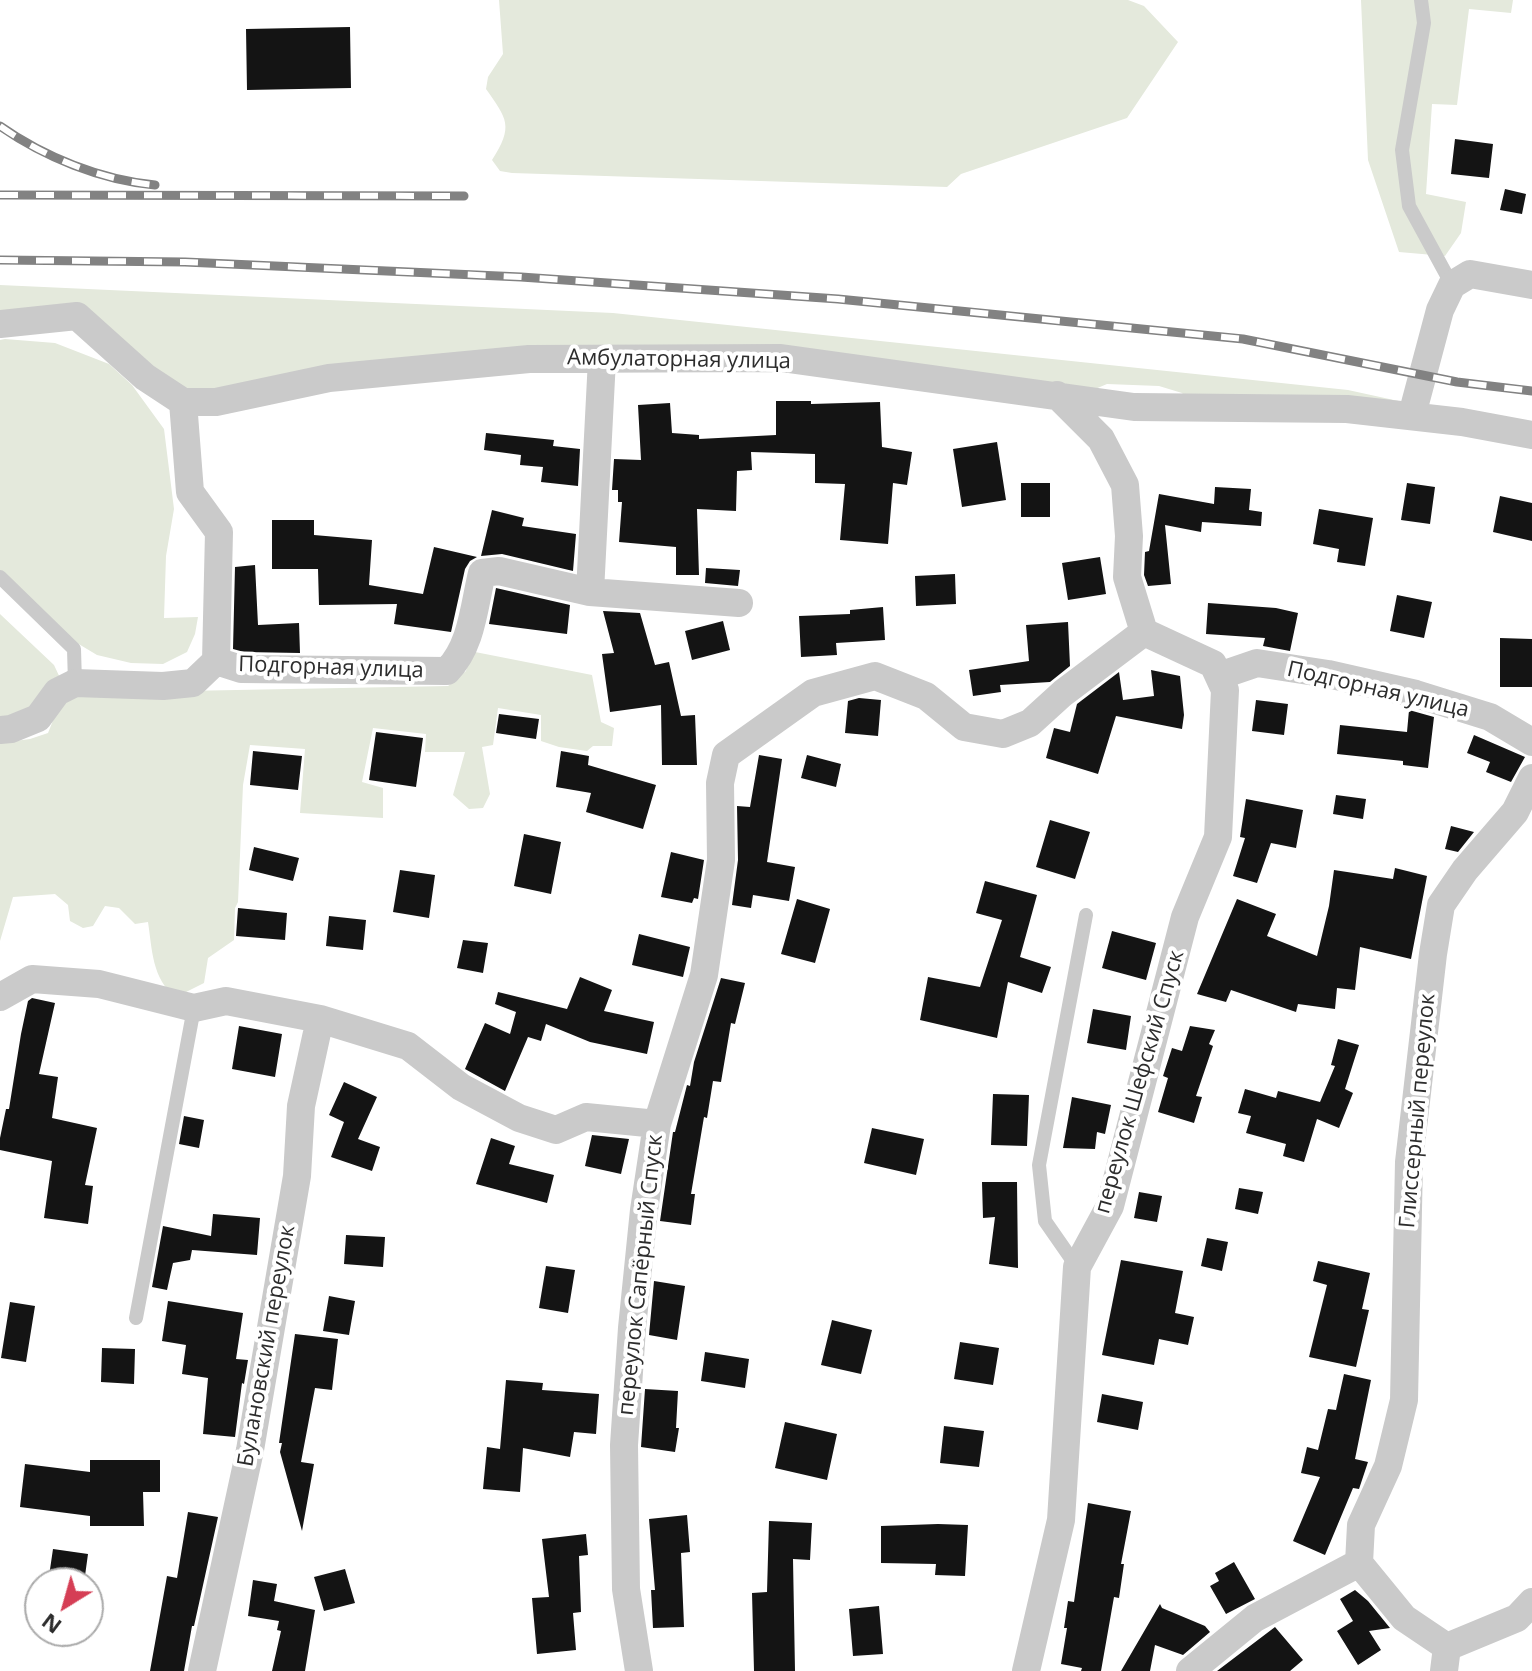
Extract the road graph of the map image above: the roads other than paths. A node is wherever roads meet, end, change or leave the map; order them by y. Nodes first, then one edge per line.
1 (1421, 0) edge
2 (1452, 285) junction
3 (1532, 285) edge
4 (0, 324) edge
5 (602, 359) junction
6 (1057, 395) junction
7 (183, 402) junction
8 (1412, 415) junction
9 (1532, 435) edge
10 (0, 577) edge
11 (590, 592) junction
12 (739, 603) dead end
13 (1144, 632) junction
14 (216, 661) junction
15 (1219, 676) junction
16 (75, 683) junction
17 (0, 730) edge
18 (1532, 742) edge
19 (1532, 778) edge
20 (1086, 915) dead end
21 (0, 997) edge
22 (194, 1008) junction
23 (320, 1019) junction
24 (657, 1124) junction
25 (1077, 1267) junction
26 (136, 1318) dead end
27 (1359, 1563) junction
28 (1532, 1602) edge
29 (1446, 1659) edge
30 (202, 1671) edge
31 (639, 1671) edge
32 (1026, 1671) edge
33 (1190, 1671) edge

1 - 2 lane
2 - 3 street
2 - 8 street
4 - 7 street
5 - 6 street, Амбулаторная улица
5 - 7 street, Амбулаторная улица
5 - 11 street
6 - 8 street, Амбулаторная улица
6 - 13 street
7 - 14 street, Подгорная улица
8 - 9 street, Амбулаторная улица
10 - 16 lane
11 - 12 street, Подгорная улица
11 - 14 street, Подгорная улица
13 - 15 street
13 - 24 street, переулок Сапёрный Спуск
14 - 16 street
15 - 18 street, Подгорная улица
15 - 25 street, переулок Шефский Спуск
16 - 17 street
19 - 27 street, Глиссерный переулок
20 - 25 lane
21 - 22 street
22 - 23 street
22 - 26 lane
23 - 24 street
23 - 30 street, Булановский переулок
24 - 31 street, переулок Сапёрный Спуск
25 - 32 street, переулок Шефский Спуск
27 - 29 street
27 - 33 street
28 - 29 street

